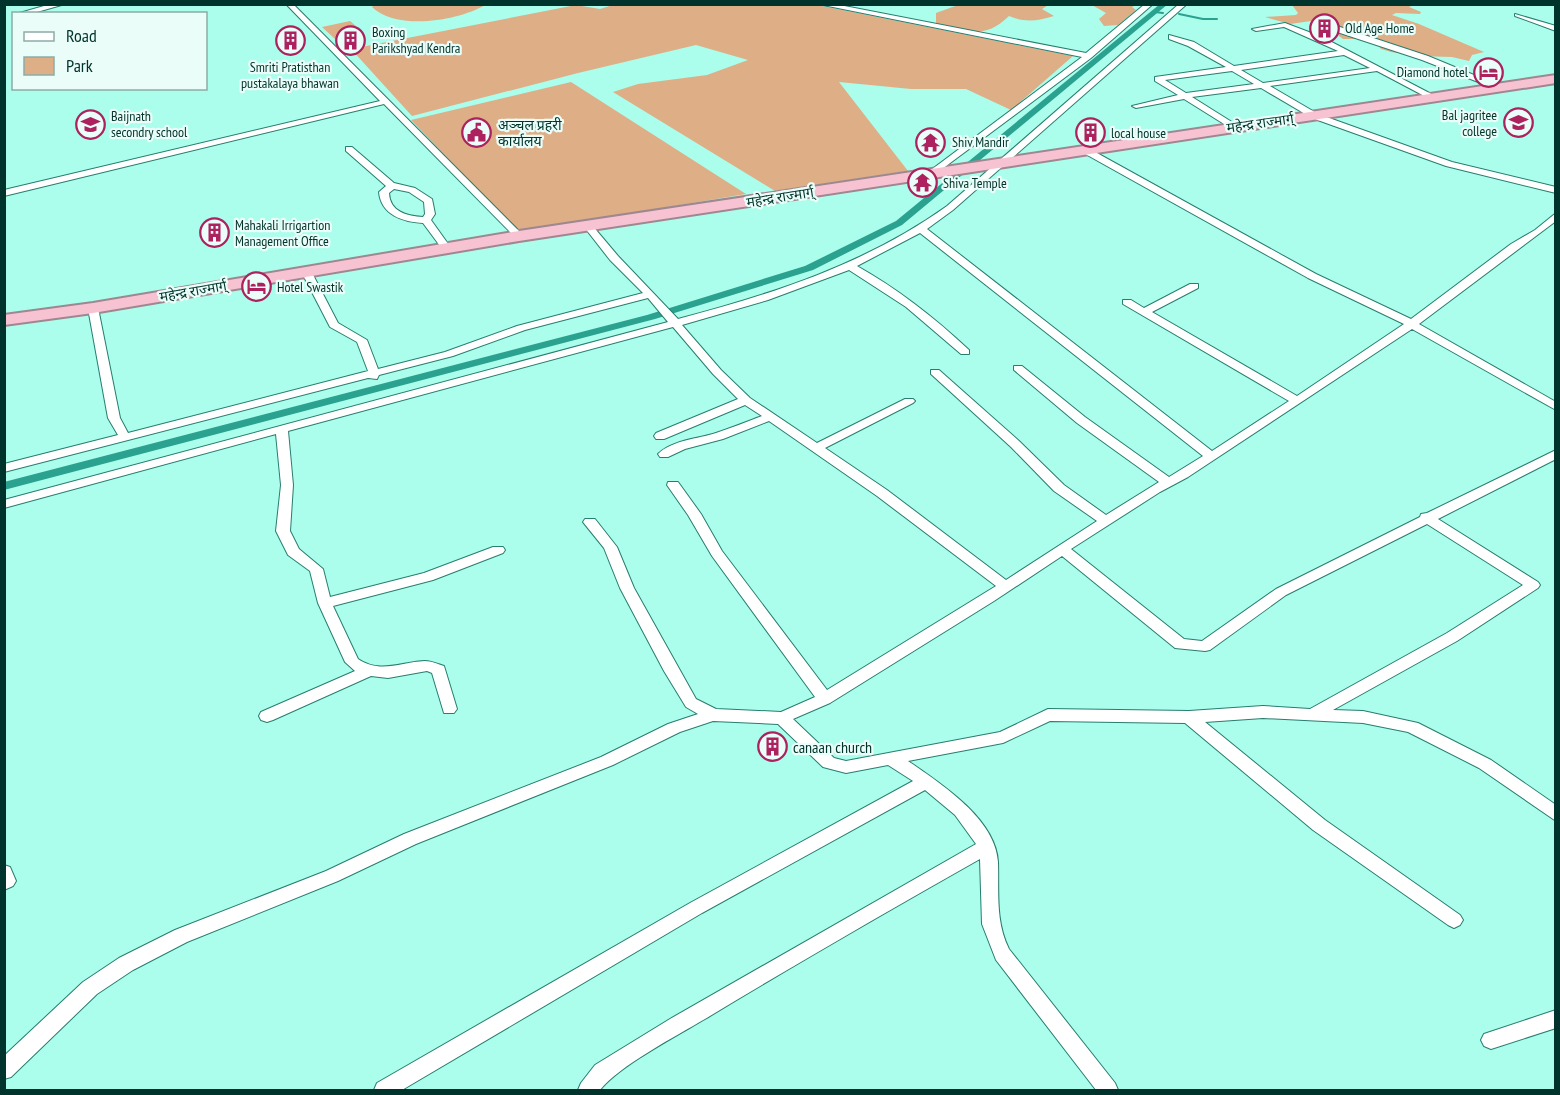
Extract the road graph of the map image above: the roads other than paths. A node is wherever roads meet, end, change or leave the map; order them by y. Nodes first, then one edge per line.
1 (289, 4) edge
2 (821, 4) edge
3 (1150, 4) edge
4 (1185, 4) edge
5 (58, 5) edge
6 (28, 12) edge
7 (1517, 15) dead end
8 (1321, 19) dead end
9 (1256, 29) dead end
10 (1556, 29) edge
11 (1172, 37) dead end
12 (1343, 53) junction
13 (1088, 56) junction
14 (1231, 69) junction
15 (1377, 69) junction
16 (1556, 79) edge
17 (1261, 86) junction
18 (1499, 87) junction
19 (1185, 96) junction
20 (1433, 97) junction
21 (384, 102) junction
22 (1136, 106) dead end
23 (1315, 116) junction
24 (1233, 126) junction
25 (349, 149) dead end
26 (1083, 149) junction
27 (996, 165) junction
28 (936, 174) junction
29 (392, 186) junction
30 (1556, 190) edge
31 (4, 193) edge
32 (1556, 216) edge
33 (426, 220) junction
34 (588, 226) junction
35 (922, 230) junction
36 (519, 236) junction
37 (446, 248) junction
38 (848, 265) junction
39 (306, 271) junction
40 (1194, 286) dead end
41 (650, 294) junction
42 (1127, 302) dead end
43 (93, 308) junction
44 (1144, 312) junction
45 (4, 320) edge
46 (670, 320) junction
47 (1412, 324) junction
48 (964, 352) dead end
49 (1018, 368) dead end
50 (935, 372) dead end
51 (373, 375) junction
52 (746, 400) junction
53 (909, 401) dead end
54 (1297, 401) junction
55 (1556, 407) edge
56 (770, 417) junction
57 (282, 430) junction
58 (124, 436) junction
59 (660, 436) dead end
60 (816, 448) junction
61 (664, 454) dead end
62 (1210, 454) junction
63 (1556, 454) edge
64 (4, 468) edge
65 (1167, 482) junction
66 (673, 485) dead end
67 (4, 504) edge
68 (1426, 517) junction
69 (1106, 521) junction
70 (590, 522) dead end
71 (1062, 549) junction
72 (498, 550) dead end
73 (1005, 586) junction
74 (326, 603) junction
75 (369, 671) junction
76 (825, 699) junction
77 (449, 709) dead end
78 (713, 714) junction
79 (1311, 715) junction
80 (267, 716) dead end
81 (1189, 717) junction
82 (782, 718) junction
83 (890, 758) junction
84 (926, 782) junction
85 (1556, 814) edge
86 (986, 847) junction
87 (4, 872) edge
88 (4, 883) edge
89 (1454, 920) dead end
90 (1556, 1019) edge
91 (1491, 1040) dead end
92 (4, 1070) edge
93 (384, 1090) edge
94 (588, 1090) edge
95 (1108, 1090) edge

1 - 21 street
2 - 13 street
3 - 13 street
4 - 27 street
5 - 6 street
7 - 10 street
8 - 18 street
9 - 12 street
11 - 14 street
12 - 14 street
12 - 15 street
13 - 28 street
14 - 17 street
14 - 19 street
15 - 17 street
15 - 20 street
16 - 18 highway, महेन्द्र राज्मार्ग्
17 - 19 street
17 - 23 street
18 - 20 highway, महेन्द्र राज्मार्ग्
19 - 22 street
19 - 24 street
20 - 23 highway, महेन्द्र राज्मार्ग्
21 - 31 street
21 - 36 street
23 - 24 highway, महेन्द्र राज्मार्ग्
23 - 30 street
24 - 26 highway, महेन्द्र राज्मार्ग्
25 - 29 street
26 - 27 highway, महेन्द्र राज्मार्ग्
26 - 47 street
27 - 28 highway, महेन्द्र राज्मार्ग्
27 - 35 street
28 - 34 highway, महेन्द्र राज्मार्ग्
29 - 33 street
29 - 33 street
32 - 47 street
33 - 37 street
34 - 36 highway, महेन्द्र राज्मार्ग्
34 - 41 street
35 - 38 street
35 - 62 street
36 - 37 highway, महेन्द्र राज्मार्ग्
37 - 39 highway, महेन्द्र राज्मार्ग्
38 - 46 street
38 - 48 street
39 - 43 highway, महेन्द्र राज्मार्ग्
39 - 51 street
40 - 44 street
41 - 46 street
41 - 51 street
42 - 44 street
43 - 45 highway, महेन्द्र राज्मार्ग्
43 - 58 street
44 - 54 street
46 - 52 street
46 - 57 street
47 - 54 street
47 - 55 street
49 - 65 street
50 - 69 street
51 - 58 street
52 - 56 street
52 - 59 street
53 - 60 street
54 - 62 street
56 - 60 street
56 - 61 street
57 - 67 street
57 - 74 street
58 - 64 street
60 - 73 street
62 - 65 street
63 - 68 street
65 - 69 street
66 - 76 street
68 - 71 street
68 - 79 street
69 - 71 street
70 - 78 street
71 - 73 street
72 - 74 street
73 - 76 street
74 - 75 street
75 - 77 street
75 - 80 street
76 - 82 street
78 - 82 street
78 - 92 street
79 - 81 street
79 - 85 street
81 - 83 street
81 - 89 street
82 - 83 street
83 - 84 street
84 - 86 street
84 - 93 street
86 - 94 street
86 - 95 street
87 - 88 street
90 - 91 street

